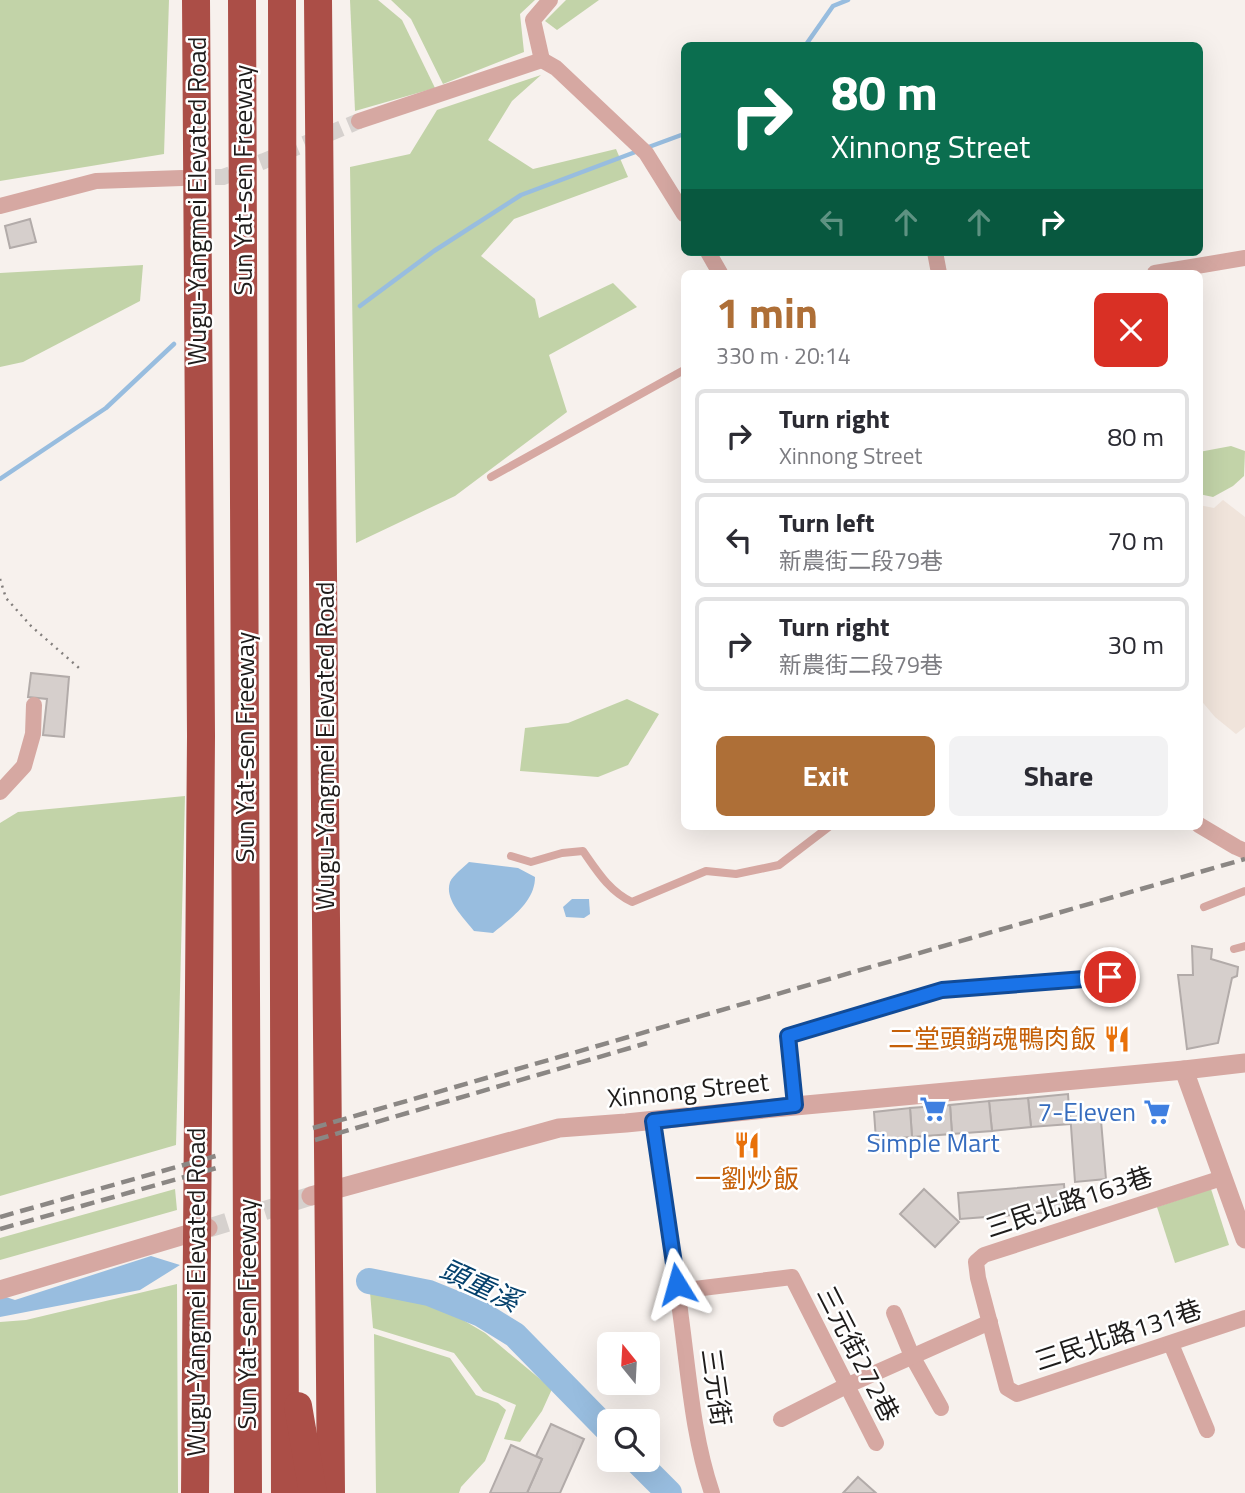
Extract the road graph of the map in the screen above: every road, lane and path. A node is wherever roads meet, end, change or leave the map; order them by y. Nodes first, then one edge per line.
1 (195, 0) edge
2 (242, 0) edge
3 (282, 0) edge
4 (318, 0) edge
5 (550, 0) edge
6 (542, 60) junction
7 (359, 121) tunnel mouth
8 (182, 178) tunnel mouth
9 (0, 206) edge
10 (681, 210) edge
11 (1245, 258) edge
12 (1173, 270) edge
13 (681, 372) edge
14 (491, 477) dead end
15 (0, 579) edge
16 (79, 668) dead end
17 (34, 705) dead end
18 (0, 792) edge
19 (1203, 827) edge
20 (826, 830) edge
21 (1242, 848) edge
22 (511, 856) dead end
23 (1245, 891) edge
24 (1205, 907) dead end
25 (1245, 946) edge
26 (1234, 949) dead end
27 (1110, 977) dead end
28 (1245, 1063) edge
29 (1184, 1070) junction
30 (795, 1105) junction
31 (653, 1121) junction
32 (1222, 1178) junction
33 (311, 1196) tunnel mouth
34 (209, 1227) tunnel mouth
35 (1245, 1239) edge
36 (1, 1290) edge
37 (678, 1291) junction
38 (894, 1312) dead end
39 (1245, 1318) edge
40 (990, 1322) junction
41 (285, 1335) junction
42 (1171, 1344) junction
43 (912, 1356) junction
44 (846, 1386) junction
45 (1007, 1388) joint
46 (941, 1408) dead end
47 (781, 1419) dead end
48 (247, 1420) junction
49 (1207, 1430) dead end
50 (876, 1443) dead end
51 (195, 1493) edge
52 (240, 1493) edge
53 (248, 1493) edge
54 (285, 1493) edge
55 (313, 1493) edge
56 (331, 1493) edge
57 (712, 1493) edge

1 - 51 highway, Wugu-Yangmei Elevated Road
2 - 48 highway, Sun Yat-sen Freeway
3 - 41 highway, Sun Yat-sen Freeway
4 - 56 highway, Wugu-Yangmei Elevated Road
5 - 6 street
6 - 7 street
6 - 10 street
8 - 9 street
11 - 12 street
13 - 14 lane
15 - 16 path
17 - 18 street
19 - 21 street
20 - 22 lane
23 - 24 lane
25 - 26 lane
27 - 30 street
28 - 29 street, Xinnong Street
29 - 30 street, Xinnong Street
29 - 32 street
30 - 31 street, Xinnong Street
31 - 33 street, Xinnong Street
31 - 37 street, 三元街
32 - 35 street
32 - 40 street, 三民北路163巷
34 - 36 street
37 - 44 street, 三元街272巷
37 - 57 street, 三元街
38 - 43 street
39 - 42 street, 三民北路131巷
40 - 43 street
40 - 45 street, 三民北路163巷
41 - 54 highway, Sun Yat-sen Freeway
41 - 55 highway
42 - 45 street, 三民北路131巷
42 - 49 street
43 - 44 street
43 - 46 street
44 - 47 street
44 - 50 street, 三元街272巷
48 - 52 highway
48 - 53 highway, Sun Yat-sen Freeway

